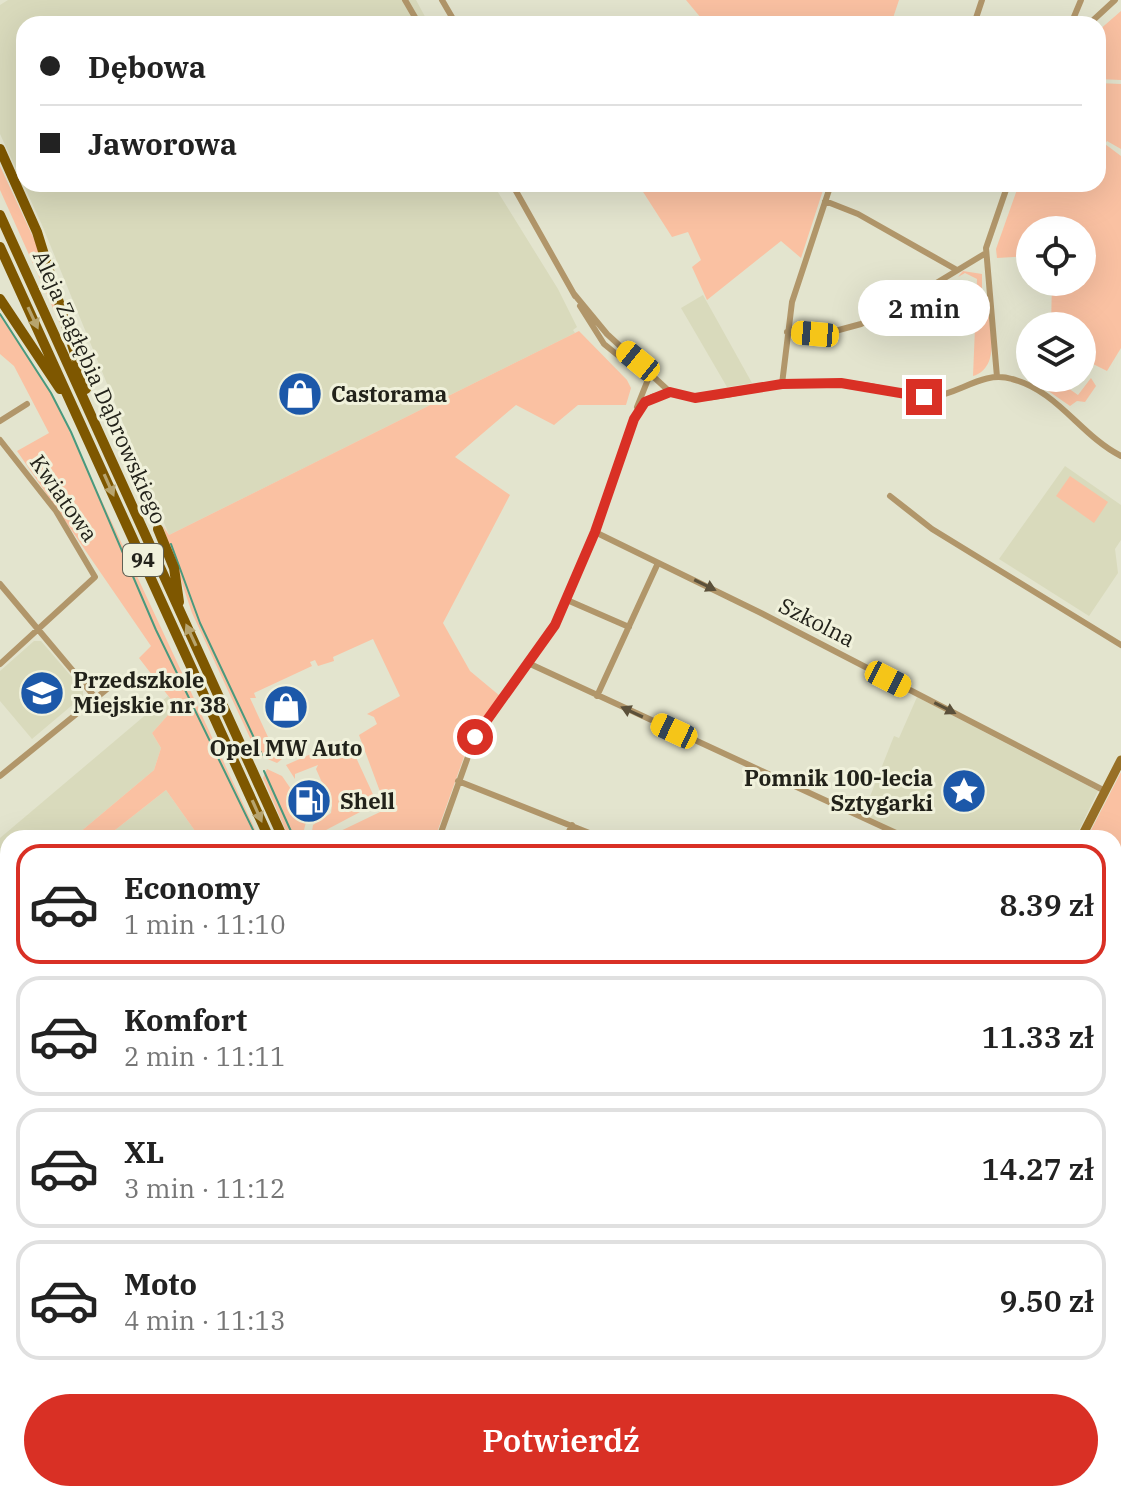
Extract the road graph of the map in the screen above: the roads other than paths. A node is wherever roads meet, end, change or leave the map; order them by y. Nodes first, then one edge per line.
1 (1115, 0) edge
2 (1098, 16) edge
3 (0, 149) edge
4 (16, 186) edge
5 (18, 192) edge
6 (519, 192) edge
7 (828, 192) edge
8 (1005, 192) edge
9 (825, 201) junction
10 (0, 215) edge
11 (0, 247) edge
12 (986, 253) junction
13 (957, 270) junction
14 (0, 299) edge
15 (787, 332) junction
16 (649, 377) junction
17 (997, 377) junction
18 (782, 384) junction
19 (670, 392) junction
20 (27, 404) dead end
21 (76, 414) junction
22 (634, 419) junction
23 (0, 421) edge
24 (94, 421) junction
25 (0, 440) edge
26 (1121, 456) edge
27 (890, 496) dead end
28 (158, 529) dead end
29 (595, 532) junction
30 (658, 563) junction
31 (0, 584) edge
32 (567, 600) junction
33 (180, 611) junction
34 (629, 627) junction
35 (39, 630) junction
36 (1121, 645) edge
37 (528, 663) junction
38 (0, 664) edge
39 (117, 681) dead end
40 (94, 696) junction
41 (597, 696) junction
42 (1121, 760) edge
43 (0, 776) edge
44 (458, 781) junction
45 (1105, 791) junction
46 (572, 825) junction
47 (265, 830) edge
48 (279, 830) edge
49 (442, 830) edge
50 (570, 830) edge
51 (584, 830) edge
52 (890, 830) edge
53 (1085, 830) edge

1 - 2 street
3 - 4 main road
5 - 24 main road
6 - 16 street
7 - 9 street
8 - 12 street
9 - 13 street
9 - 15 street
10 - 24 main road, Aleja Zagłębia Dąbrowskiego / 94
11 -> 21 main road, Aleja Zagłębia Dąbrowskiego / 94
12 - 13 street
12 - 17 street
13 - 15 street
14 - 21 main road
15 - 18 street
16 - 19 street
16 - 22 street
17 - 18 street
17 - 26 street
18 - 19 street
19 - 22 street
20 - 23 street
21 -> 47 main road, Aleja Zagłębia Dąbrowskiego / 94
22 - 29 street
24 - 33 main road, Aleja Zagłębia Dąbrowskiego / 94
25 - 35 street, Kwiatowa
27 - 36 street
28 - 33 main road
29 - 30 street, Szkolna
29 - 32 street
30 - 34 street
30 -> 45 street, Szkolna
31 - 35 street
32 - 34 street
32 - 37 street
48 -> 33 main road, Aleja Zagłębia Dąbrowskiego / 94
34 - 41 street
35 - 38 street
35 - 40 street
37 - 41 street
37 - 44 street
39 - 40 street
40 - 43 street
52 -> 41 street
42 - 45 street
44 - 46 street
44 - 49 street
45 - 53 street
46 - 50 street
46 - 51 street

